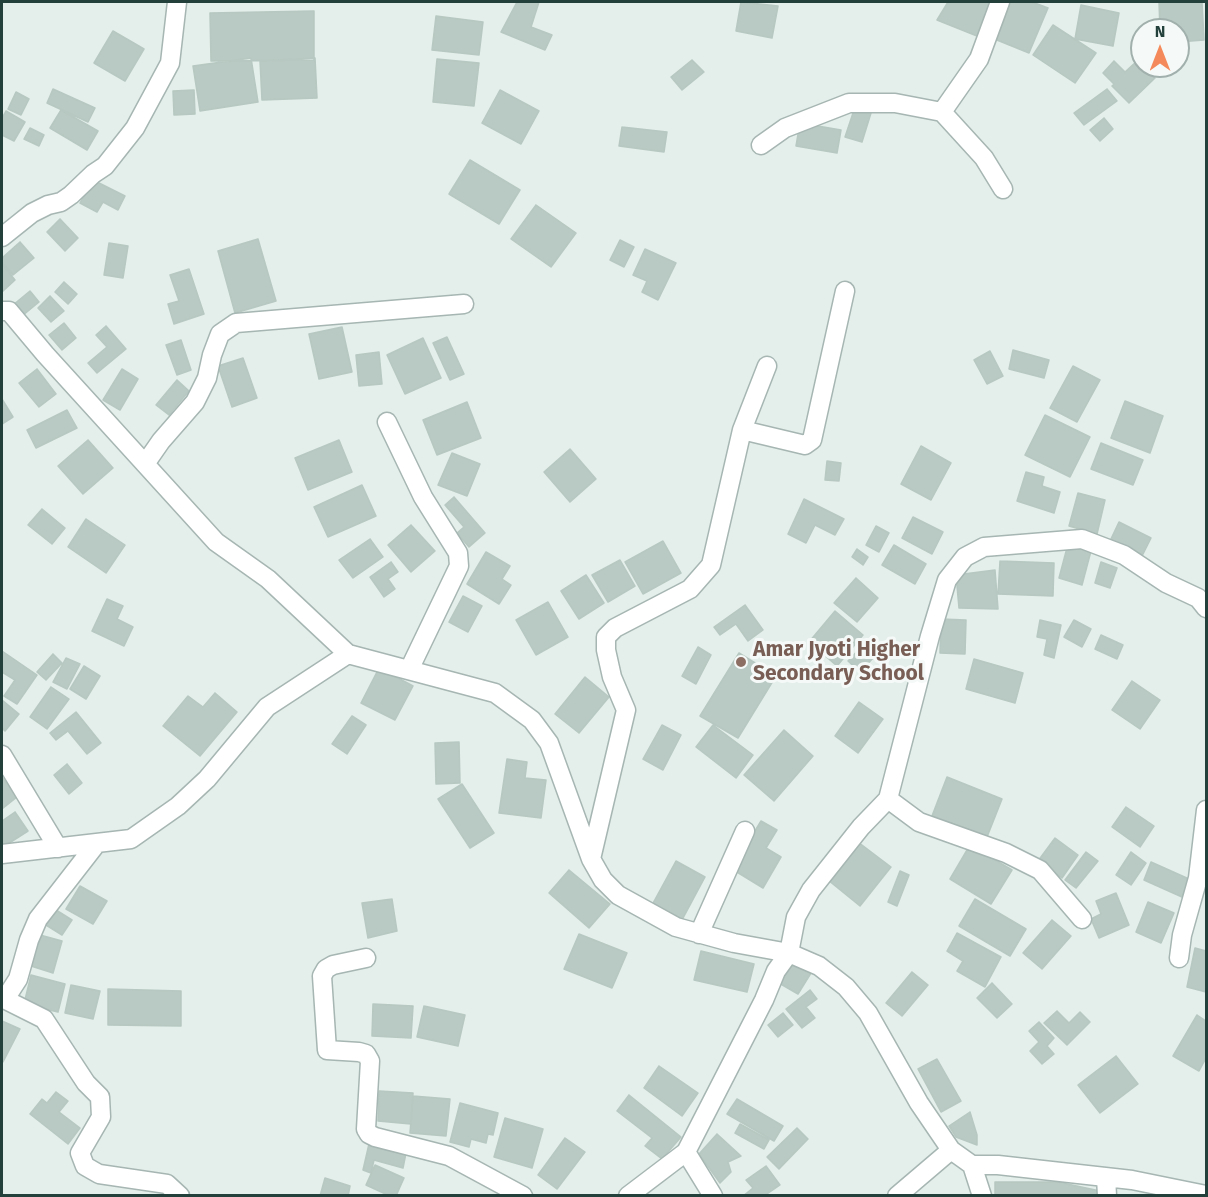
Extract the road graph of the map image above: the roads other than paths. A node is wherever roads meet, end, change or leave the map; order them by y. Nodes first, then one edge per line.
1 (177, 2) edge
2 (1000, 2) edge
3 (942, 112) junction
4 (761, 145) dead end
5 (1003, 189) dead end
6 (2, 237) edge
7 (845, 291) dead end
8 (464, 304) dead end
9 (2, 311) edge
10 (767, 366) dead end
11 (387, 422) dead end
12 (742, 430) junction
13 (145, 464) junction
14 (1206, 608) edge
15 (348, 654) junction
16 (409, 670) junction
17 (2, 755) edge
18 (888, 799) junction
19 (1206, 810) edge
20 (745, 831) dead end
21 (97, 843) junction
22 (58, 848) junction
23 (2, 854) edge
24 (591, 859) junction
25 (1082, 919) dead end
26 (699, 934) junction
27 (789, 953) junction
28 (366, 958) dead end
29 (1179, 958) dead end
30 (3, 999) edge
31 (951, 1150) junction
32 (686, 1152) junction
33 (972, 1165) junction
34 (1106, 1177) junction
35 (1206, 1195) edge
36 (180, 1196) edge
37 (523, 1196) edge
38 (627, 1196) edge
39 (713, 1196) edge
40 (897, 1196) edge
41 (982, 1196) edge
42 (1107, 1196) edge

1 - 6 street
2 - 3 street
3 - 4 street
3 - 5 street
7 - 12 street
8 - 13 street
9 - 13 street
10 - 12 street
11 - 16 street
12 - 24 street
13 - 15 street
14 - 18 street
15 - 16 street
15 - 21 street
16 - 24 street
17 - 22 street
18 - 25 street
18 - 27 street
19 - 29 street
20 - 26 street
21 - 22 street
21 - 30 street
22 - 23 street
24 - 26 street
26 - 27 street
27 - 31 street
27 - 32 street
28 - 37 street
30 - 36 street
31 - 33 street
31 - 40 street
32 - 38 street
32 - 39 street
33 - 34 street
33 - 41 street
34 - 35 street
34 - 42 street

